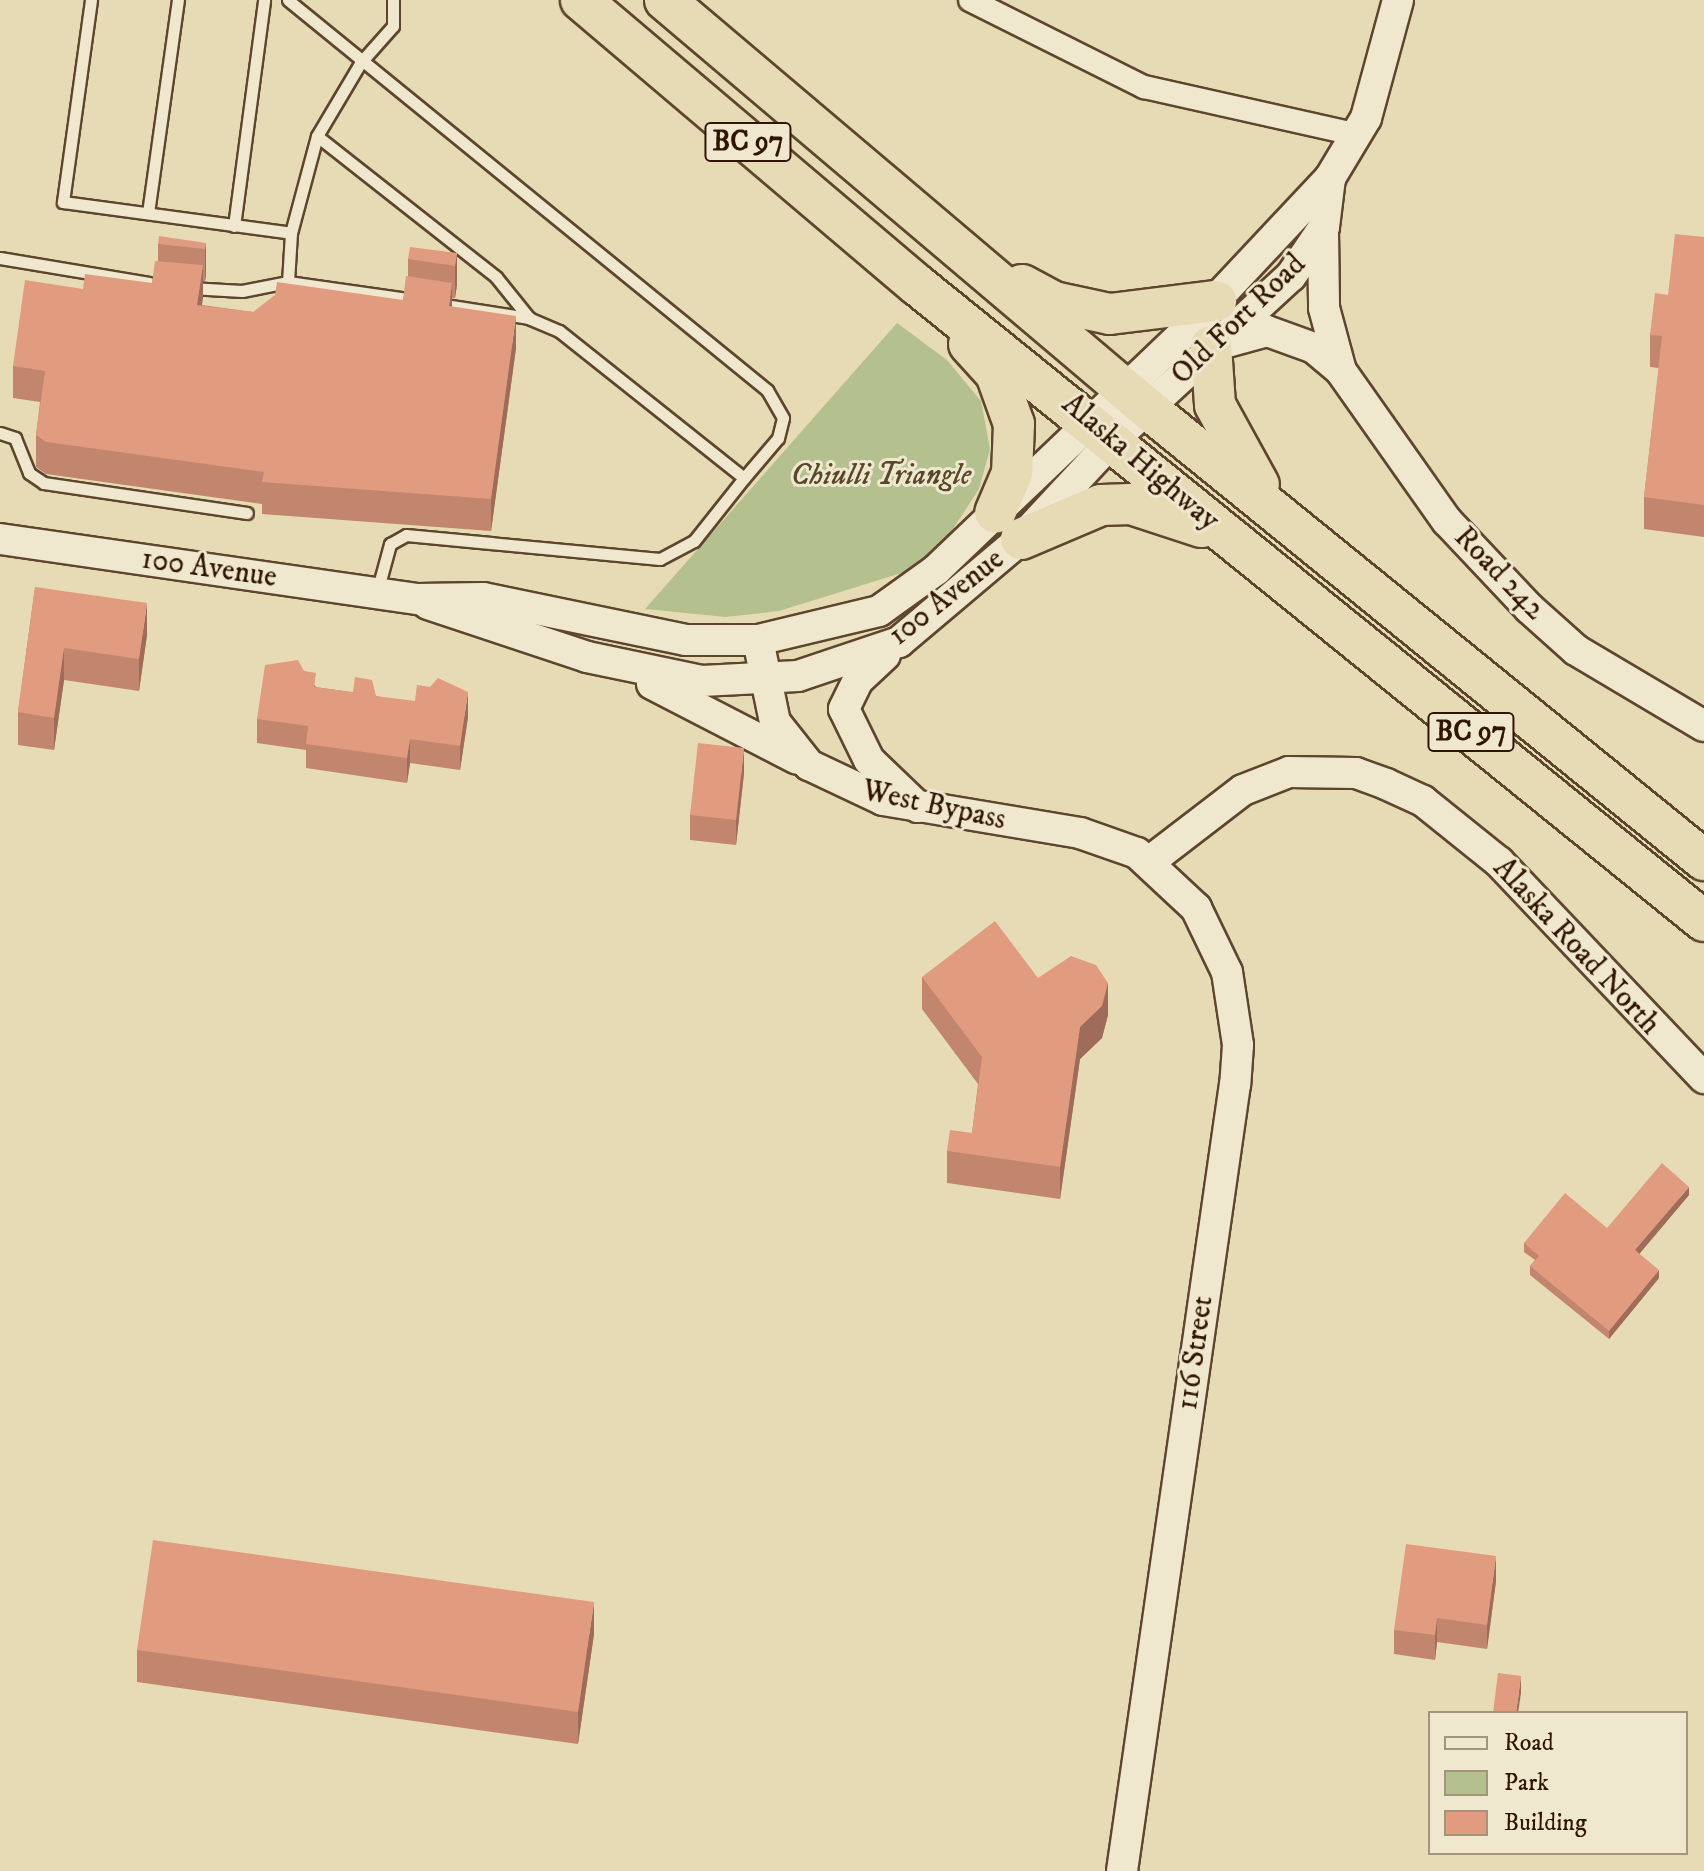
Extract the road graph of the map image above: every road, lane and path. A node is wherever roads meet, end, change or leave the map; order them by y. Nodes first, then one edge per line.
1 (91, 0) edge
2 (178, 0) edge
3 (264, 0) edge
4 (288, 0) edge
5 (393, 0) edge
6 (581, 0) edge
7 (665, 0) edge
8 (970, 0) edge
9 (1398, 0) edge
10 (361, 62) junction
11 (1358, 135) junction
12 (317, 136) junction
13 (1330, 178) junction
14 (148, 213) junction
15 (234, 226) junction
16 (1324, 227) junction
17 (291, 233) junction
18 (0, 258) edge
19 (973, 259) junction
20 (288, 282) junction
21 (916, 284) junction
22 (163, 285) edge
23 (177, 288) edge
24 (1216, 301) junction
25 (529, 318) junction
26 (1211, 346) junction
27 (1341, 371) junction
28 (1136, 399) junction
29 (1100, 430) junction
30 (0, 433) edge
31 (744, 478) junction
32 (1276, 512) junction
33 (247, 513) dead end
34 (1008, 526) junction
35 (0, 539) edge
36 (1238, 544) junction
37 (377, 593) junction
38 (418, 599) junction
39 (758, 640) junction
40 (899, 642) junction
41 (587, 657) junction
42 (763, 681) junction
43 (1704, 726) edge
44 (809, 765) junction
45 (918, 807) junction
46 (1704, 860) edge
47 (1149, 862) junction
48 (1704, 921) edge
49 (1704, 1078) edge
50 (1122, 1871) edge

1 - 14 lane
2 - 14 lane
3 - 15 lane
4 - 10 lane
5 - 10 lane
6 - 21 highway, Alaska Highway / BC 97
7 - 19 highway, Alaska Highway / BC 97
8 - 11 street
9 - 11 main road, Old Fort Road
10 - 12 lane
10 - 31 lane
11 - 13 main road, Old Fort Road
12 - 17 lane
12 - 25 lane
13 - 16 main road, Old Fort Road
13 - 24 main road, Old Fort Road
14 - 15 lane
15 - 17 lane
16 - 26 main road, Old Fort Road
16 - 27 main road, Road 242
17 - 20 lane
18 - 22 lane
19 - 24 highway
19 - 28 highway, Alaska Highway / BC 97
20 - 23 lane
20 - 25 lane
21 - 29 highway, Alaska Highway / BC 97
21 - 34 highway
24 - 28 main road, Old Fort Road
25 - 31 lane
26 - 27 main road, Road 242
26 - 28 main road, Old Fort Road
26 - 32 highway
27 - 43 main road, Road 242
28 - 29 main road, 100 Avenue
28 - 32 highway, Alaska Highway / BC 97
29 - 34 main road, 100 Avenue
29 - 36 highway, Alaska Highway / BC 97
30 - 33 lane
31 - 37 lane
32 - 46 highway, Alaska Highway / BC 97
34 - 36 highway
34 - 39 main road, 100 Avenue
34 - 40 main road, 100 Avenue
35 - 37 main road, 100 Avenue
36 - 48 highway, Alaska Highway / BC 97
37 - 38 main road, 100 Avenue
38 - 39 main road, 100 Avenue
38 - 41 main road, 100 Avenue
39 - 42 main road, West Bypass
40 - 42 main road, 100 Avenue
40 - 45 main road
41 - 42 main road, 100 Avenue
41 - 44 main road
42 - 44 main road, West Bypass
44 - 45 main road, West Bypass
45 - 47 main road, West Bypass
47 - 49 main road, Alaska Road North
47 - 50 main road, 116 Street

